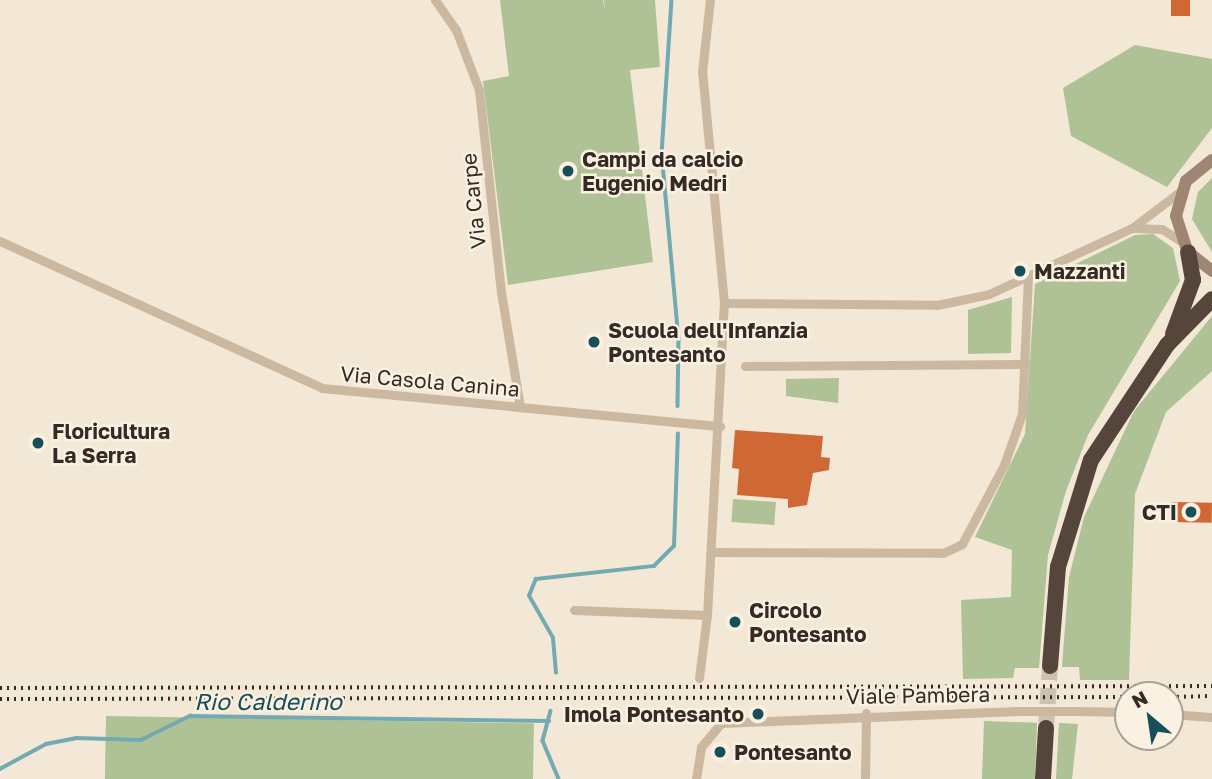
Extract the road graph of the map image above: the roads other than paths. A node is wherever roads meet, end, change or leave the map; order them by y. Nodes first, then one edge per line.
1 (435, 0) edge
2 (710, 0) edge
3 (1212, 160) edge
4 (1181, 191) junction
5 (1132, 228) junction
6 (0, 241) edge
7 (1185, 247) junction
8 (1212, 271) edge
9 (1028, 274) junction
10 (1212, 299) edge
11 (724, 303) junction
12 (1167, 345) junction
13 (1026, 364) junction
14 (745, 366) dead end
15 (520, 407) junction
16 (720, 426) junction
17 (711, 552) junction
18 (574, 610) dead end
19 (707, 615) junction
20 (1050, 666) tunnel mouth
21 (699, 678) dead end
22 (1114, 712) edge
23 (866, 713) junction
24 (1184, 715) edge
25 (1212, 717) edge
26 (1046, 728) tunnel mouth
27 (696, 779) edge
28 (865, 779) edge
29 (1043, 779) edge

1 - 15 street, Via Carpe
2 - 11 street
3 - 4 main road
4 - 5 street
4 - 7 main road
5 - 7 street
5 - 9 street
6 - 15 street, Via Casola Canina
7 - 8 main road
7 - 12 highway
9 - 11 street
9 - 13 street
10 - 12 highway
11 - 16 street
12 - 20 highway
13 - 14 street
13 - 17 street
15 - 16 street, Via Casola Canina
16 - 17 street
17 - 19 street
18 - 19 street
19 - 21 street
22 - 23 street, Viale Pambera, bridge
23 - 27 street, Viale Pambera
23 - 28 street
24 - 25 street
26 - 29 highway

